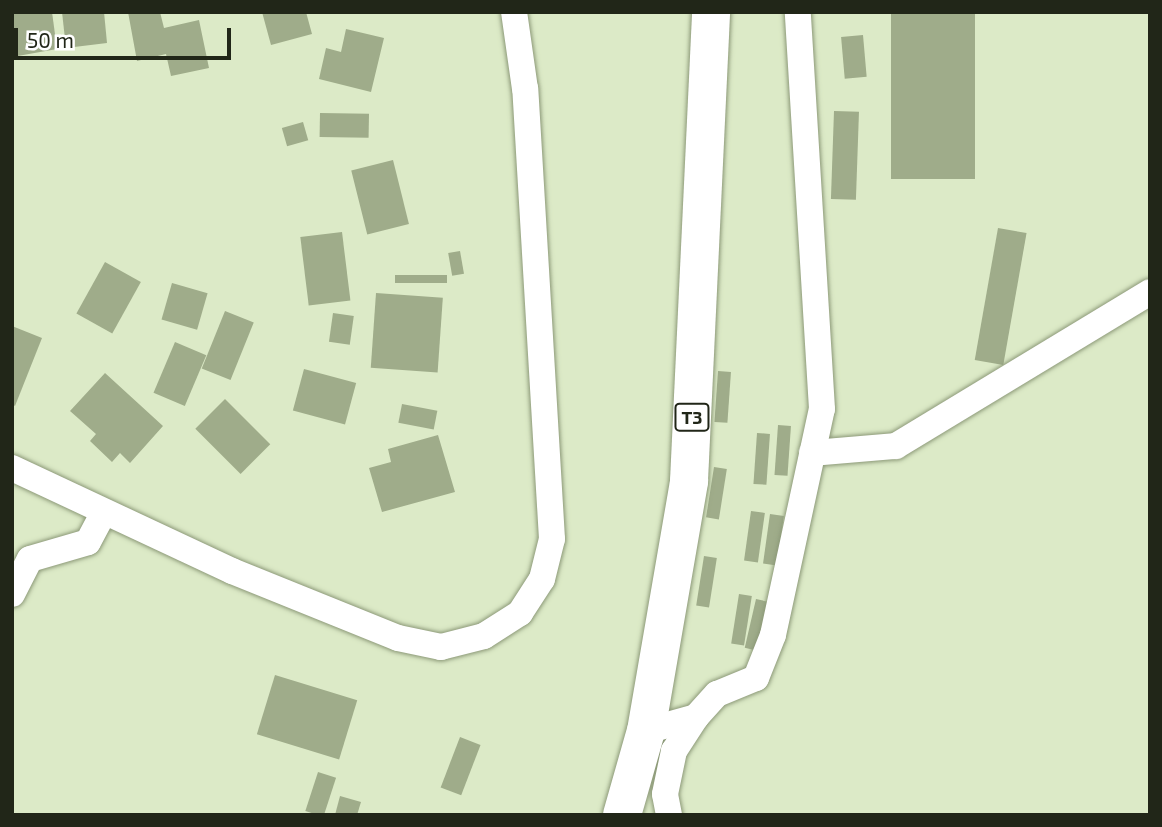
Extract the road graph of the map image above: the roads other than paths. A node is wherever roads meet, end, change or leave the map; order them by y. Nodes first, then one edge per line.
1 (514, 12) edge
2 (711, 12) edge
3 (798, 12) edge
4 (1150, 292) edge
5 (812, 453) junction
6 (12, 468) edge
7 (104, 512) junction
8 (12, 594) edge
9 (696, 717) junction
10 (646, 731) junction
11 (622, 815) edge
12 (669, 815) edge

1 - 7 street
2 - 10 highway, T3
3 - 5 street
4 - 5 street
5 - 9 street
6 - 7 street
7 - 8 street
9 - 10 street
9 - 12 street
10 - 11 highway, T3

